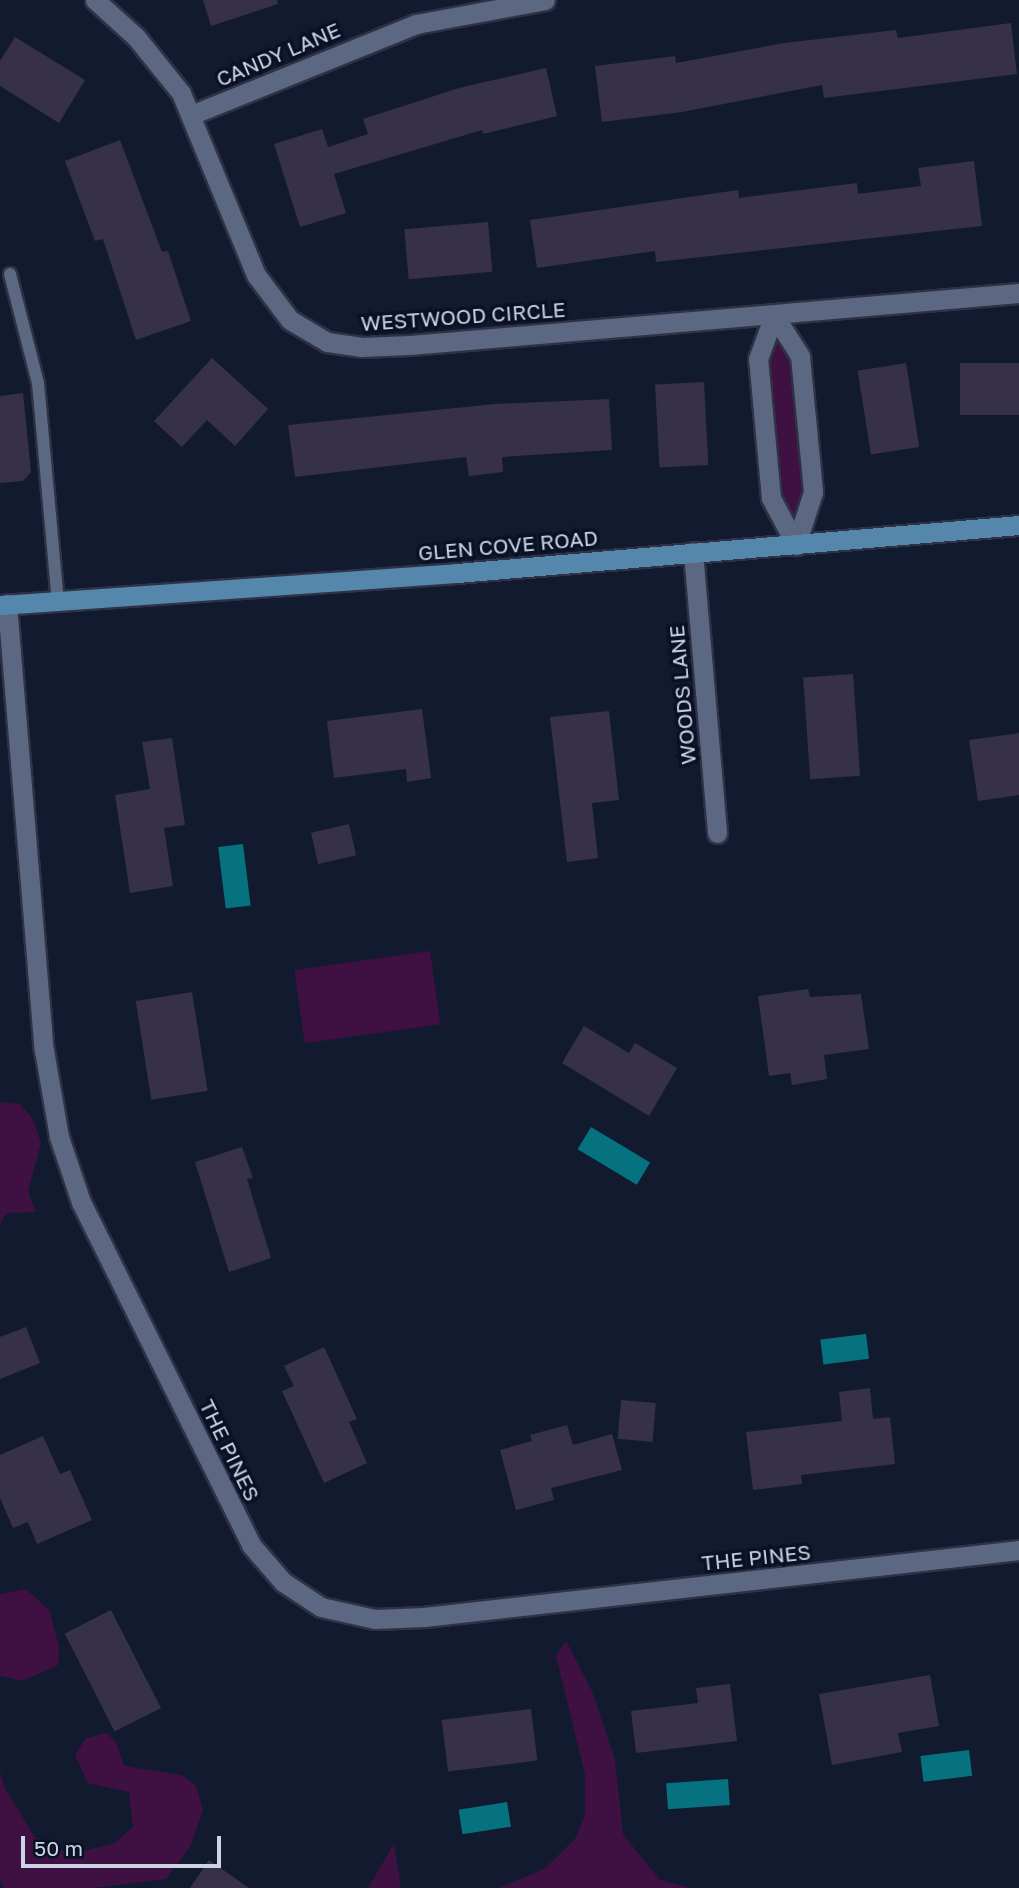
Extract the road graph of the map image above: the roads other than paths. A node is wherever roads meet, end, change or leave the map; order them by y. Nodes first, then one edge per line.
1 (95, 0) edge
2 (545, 0) edge
3 (191, 115) junction
4 (10, 274) dead end
5 (1019, 293) edge
6 (774, 314) junction
7 (1019, 525) edge
8 (796, 545) junction
9 (693, 552) junction
10 (58, 601) junction
11 (4, 605) edge
12 (717, 833) dead end
13 (1019, 1550) edge

1 - 3 street, WESTWOOD CIRCLE
2 - 3 street, CANDY LANE
3 - 6 street, WESTWOOD CIRCLE
4 - 10 lane
5 - 6 street, WESTWOOD CIRCLE
6 - 8 street
6 - 8 street
7 - 8 main road, GLEN COVE ROAD
8 - 9 main road, GLEN COVE ROAD
9 - 10 main road, GLEN COVE ROAD
9 - 12 street, WOODS LANE
10 - 11 main road, GLEN COVE ROAD
11 - 13 street, THE PINES

